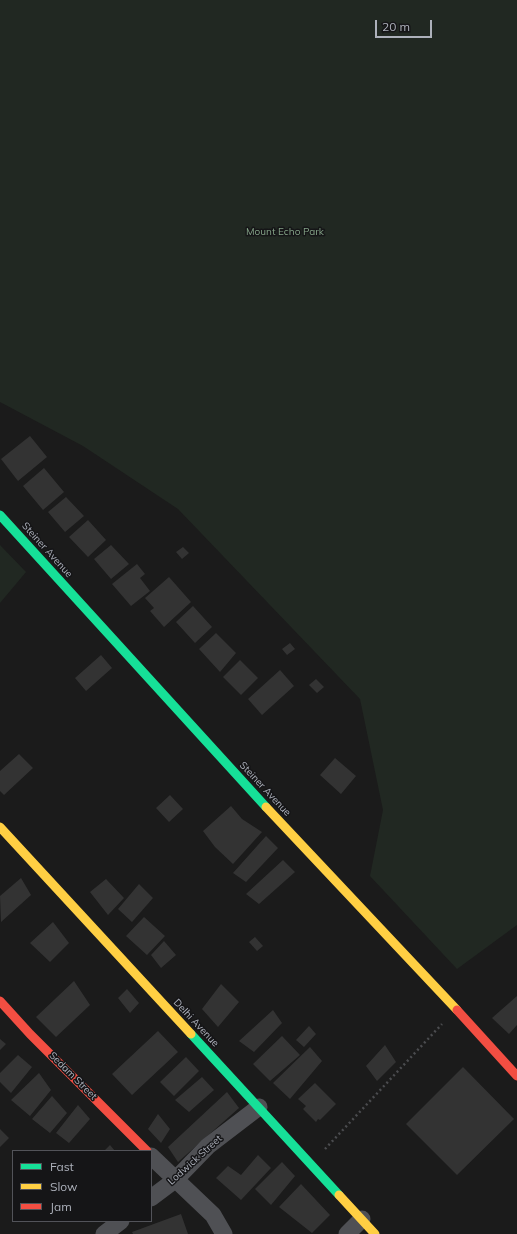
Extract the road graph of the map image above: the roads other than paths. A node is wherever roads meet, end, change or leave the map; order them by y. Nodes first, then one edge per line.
1 (0, 515) edge
2 (0, 826) edge
3 (0, 1001) edge
4 (517, 1076) edge
5 (259, 1107) junction
6 (145, 1150) edge
7 (152, 1157) edge
8 (175, 1180) junction
9 (152, 1197) edge
10 (362, 1219) junction
11 (120, 1222) edge
12 (104, 1234) edge
13 (224, 1234) edge
14 (347, 1234) edge
15 (375, 1234) edge

1 - 4 street, Steiner Avenue
2 - 5 street, Delhi Avenue
3 - 6 street, Sedam Street
5 - 8 street, Lodwick Street
5 - 10 street, Delhi Avenue
7 - 8 street
8 - 9 street, Lodwick Street
8 - 13 street
10 - 14 street
10 - 15 street, Delhi Avenue
11 - 12 street

